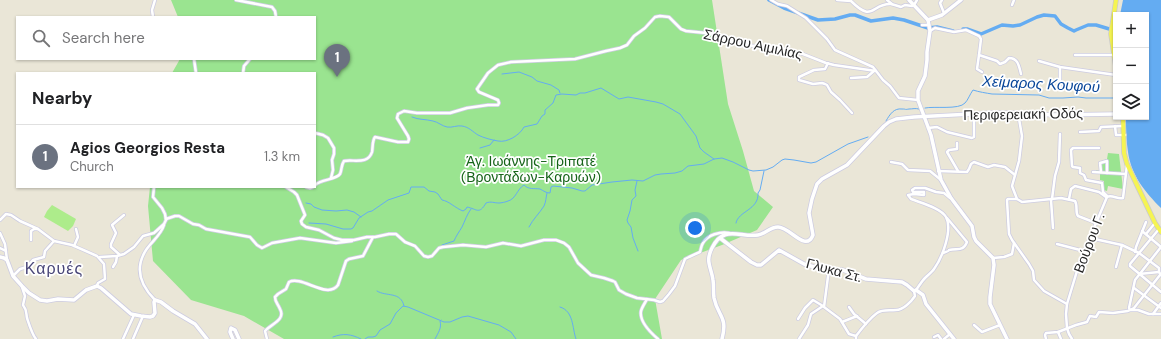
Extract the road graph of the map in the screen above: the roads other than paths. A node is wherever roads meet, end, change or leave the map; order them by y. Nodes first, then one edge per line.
1 (155, 0) edge
2 (236, 0) edge
3 (771, 0) edge
4 (837, 0) edge
5 (887, 0) edge
6 (909, 0) edge
7 (916, 0) edge
8 (942, 0) edge
9 (961, 0) edge
10 (1014, 0) edge
11 (1116, 0) edge
12 (892, 4) junction
13 (914, 5) junction
14 (1012, 5) dead end
15 (944, 13) junction
16 (153, 16) edge
17 (276, 16) edge
18 (922, 25) dead end
19 (929, 26) junction
20 (1113, 48) edge
21 (979, 55) junction
22 (1075, 55) dead end
23 (1113, 55) edge
24 (194, 60) edge
25 (249, 60) edge
26 (1039, 61) dead end
27 (828, 63) junction
28 (1060, 67) junction
29 (875, 71) junction
30 (196, 72) edge
31 (243, 72) edge
32 (982, 72) dead end
33 (1021, 74) dead end
34 (1113, 75) edge
35 (852, 78) dead end
36 (1060, 87) dead end
37 (918, 100) junction
38 (921, 110) junction
39 (852, 113) dead end
40 (1018, 113) junction
41 (1113, 113) edge
42 (942, 115) junction
43 (974, 115) junction
44 (914, 117) junction
45 (924, 118) junction
46 (933, 118) junction
47 (903, 119) junction
48 (1124, 120) edge
49 (1124, 120) edge
50 (927, 126) junction
51 (1115, 126) junction
52 (1123, 126) junction
53 (1080, 132) dead end
54 (316, 133) edge
55 (1060, 134) dead end
56 (1124, 135) junction
57 (957, 143) dead end
58 (1099, 148) dead end
59 (891, 162) dead end
60 (1127, 164) junction
61 (938, 171) junction
62 (958, 172) junction
63 (1093, 172) dead end
64 (1101, 172) junction
65 (1107, 173) junction
66 (1126, 174) junction
67 (1015, 175) junction
68 (331, 178) junction
69 (941, 180) junction
70 (316, 185) edge
71 (154, 188) edge
72 (288, 188) edge
73 (1107, 197) junction
74 (951, 198) junction
75 (1017, 199) junction
76 (1051, 199) junction
77 (1069, 199) junction
78 (124, 215) dead end
79 (946, 217) junction
80 (166, 219) junction
81 (0, 220) edge
82 (1146, 222) dead end
83 (165, 223) junction
84 (1096, 223) junction
85 (1155, 223) junction
86 (1053, 228) dead end
87 (38, 229) junction
88 (76, 229) dead end
89 (1160, 230) edge
90 (1142, 231) junction
91 (0, 233) edge
92 (731, 234) junction
93 (1146, 234) junction
94 (373, 237) junction
95 (720, 238) junction
96 (1090, 238) junction
97 (1151, 238) junction
98 (31, 240) dead end
99 (354, 240) junction
100 (54, 241) junction
101 (1014, 243) junction
102 (1057, 244) dead end
103 (1122, 245) junction
104 (74, 246) junction
105 (1161, 247) edge
106 (0, 248) edge
107 (1084, 251) junction
108 (6, 252) junction
109 (1135, 252) junction
110 (1139, 253) junction
111 (942, 254) junction
112 (119, 256) junction
113 (100, 257) junction
114 (0, 258) edge
115 (993, 258) junction
116 (7, 260) junction
117 (1150, 260) junction
118 (113, 267) dead end
119 (1116, 267) dead end
120 (1160, 268) edge
121 (830, 269) junction
122 (1139, 274) junction
123 (1160, 274) edge
124 (13, 276) junction
125 (1153, 285) junction
126 (22, 286) junction
127 (97, 286) junction
128 (1134, 288) junction
129 (915, 290) junction
130 (1161, 292) edge
131 (1145, 295) junction
132 (647, 299) junction
133 (155, 300) junction
134 (1161, 303) edge
135 (1067, 304) junction
136 (823, 306) junction
137 (849, 307) dead end
138 (1160, 307) edge
139 (1130, 309) junction
140 (1153, 314) junction
141 (1161, 314) edge
142 (134, 315) junction
143 (143, 316) junction
144 (857, 316) junction
145 (798, 319) dead end
146 (842, 322) junction
147 (866, 324) junction
148 (974, 325) dead end
149 (1000, 325) junction
150 (1067, 328) junction
151 (1058, 332) junction
152 (950, 334) junction
153 (856, 338) edge
154 (934, 338) dead end
155 (36, 339) edge
156 (123, 339) edge
157 (133, 339) edge
158 (207, 339) edge
159 (233, 339) edge
160 (240, 339) edge
161 (267, 339) edge
162 (658, 339) edge
163 (722, 339) edge
164 (799, 339) edge
165 (943, 339) edge
166 (954, 339) edge
167 (1007, 339) edge
168 (1046, 339) edge
169 (1061, 339) edge
170 (1072, 339) edge

1 - 16 street
2 - 17 street
3 - 29 street
4 - 12 street
5 - 12 street
6 - 13 main road
7 - 13 street
8 - 15 street
9 - 15 main road
10 - 14 street
11 - 20 main road
12 - 13 street
13 - 19 main road
15 - 19 main road
18 - 19 street
19 - 21 street
19 - 37 main road
21 - 32 street
21 - 33 street
22 - 23 street
24 - 30 street
25 - 31 street
26 - 28 street
27 - 29 street, Σάρρου Αιμιλίας
27 - 39 street
27 - 68 street, Σάρρου Αιμιλίας
28 - 34 street
28 - 36 street
29 - 35 street
29 - 37 street
37 - 38 main road
38 - 44 main road
38 - 45 main road
40 - 41 main road, Περιφερειακή Οδός
40 - 43 main road, Περιφερειακή Οδός
40 - 67 street
42 - 43 main road, Περιφερειακή Οδός
42 - 45 main road, Περιφερειακή Οδός
42 - 46 main road, Περιφερειακή Οδός
43 - 50 street
44 - 45 main road, Περιφερειακή Οδός
44 - 47 main road, Περιφερειακή Οδός
45 - 46 main road, Περιφερειακή Οδός
45 - 47 main road, Περιφερειακή Οδός
45 - 50 main road
46 - 50 main road
47 - 92 main road, Περιφερειακή Οδός
48 - 52 main road
49 - 56 main road
50 - 61 main road
51 - 52 street
51 - 53 street
51 - 56 street
52 - 56 main road
54 - 68 street
55 - 76 street
56 - 60 main road
57 - 62 street
58 - 73 street
59 - 69 street
60 - 66 street, Βούρου Γ.
60 - 85 main road
61 - 62 street
61 - 69 main road
62 - 67 street
63 - 64 street
64 - 65 street
64 - 65 street
65 - 66 street
66 - 73 street, Βούρου Γ.
67 - 75 street
68 - 70 street
69 - 74 main road
71 - 80 street
72 - 99 street
73 - 77 street
73 - 84 street, Βούρου Γ.
74 - 79 street
74 - 115 main road
75 - 76 street
75 - 101 street
76 - 77 street
76 - 86 street
77 - 84 street
78 - 112 street
79 - 111 street
79 - 111 street
80 - 83 street
80 - 99 street
81 - 87 street
82 - 90 street
83 - 112 street
83 - 133 street
84 - 96 street, Βούρου Γ.
85 - 89 main road
85 - 93 street
87 - 98 street
87 - 100 street
88 - 104 street
89 - 97 street
90 - 93 street
90 - 109 street
91 - 108 street
92 - 95 main road, Περιφερειακή Οδός
92 - 132 street
93 - 97 street
94 - 99 street
94 - 132 street
94 - 161 street
95 - 121 main road, Γλυκα Στ.
95 - 163 main road
96 - 103 street
96 - 107 street, Βούρου Γ.
97 - 105 street
97 - 110 street
100 - 104 street
100 - 124 street
101 - 115 street
101 - 135 street
102 - 107 street
103 - 109 street
103 - 119 street
104 - 113 street
105 - 117 street
106 - 108 street
107 - 135 street, Βούρου Γ.
108 - 116 street
109 - 110 street
110 - 117 street
110 - 122 street
111 - 129 street
112 - 113 street
112 - 118 street
113 - 127 street
114 - 116 main road
115 - 149 main road
116 - 124 main road
117 - 120 street
117 - 122 street
120 - 123 street
121 - 129 main road, Γλυκα Στ.
121 - 136 street
122 - 123 street
122 - 125 street
122 - 128 street
123 - 125 street
124 - 126 main road
125 - 130 street
125 - 131 street
126 - 127 main road
126 - 155 street
127 - 142 main road
128 - 131 street
128 - 139 street
129 - 147 street
129 - 152 main road, Γλυκα Στ.
131 - 138 street
131 - 139 street
132 - 162 street
133 - 143 main road
133 - 158 main road
134 - 138 street
135 - 150 street, Βούρου Γ.
136 - 145 street
136 - 146 street
136 - 164 street
137 - 144 street
138 - 140 street
139 - 140 street
139 - 150 street
140 - 141 street
142 - 143 main road
142 - 156 street
143 - 157 street
144 - 146 street
144 - 147 street
146 - 153 street
147 - 153 street
148 - 149 street
149 - 167 main road
150 - 151 street
150 - 170 street, Βούρου Γ.
151 - 168 street
151 - 169 street
152 - 165 street
152 - 166 main road, Γλυκα Στ.
154 - 165 street
159 - 160 main road

